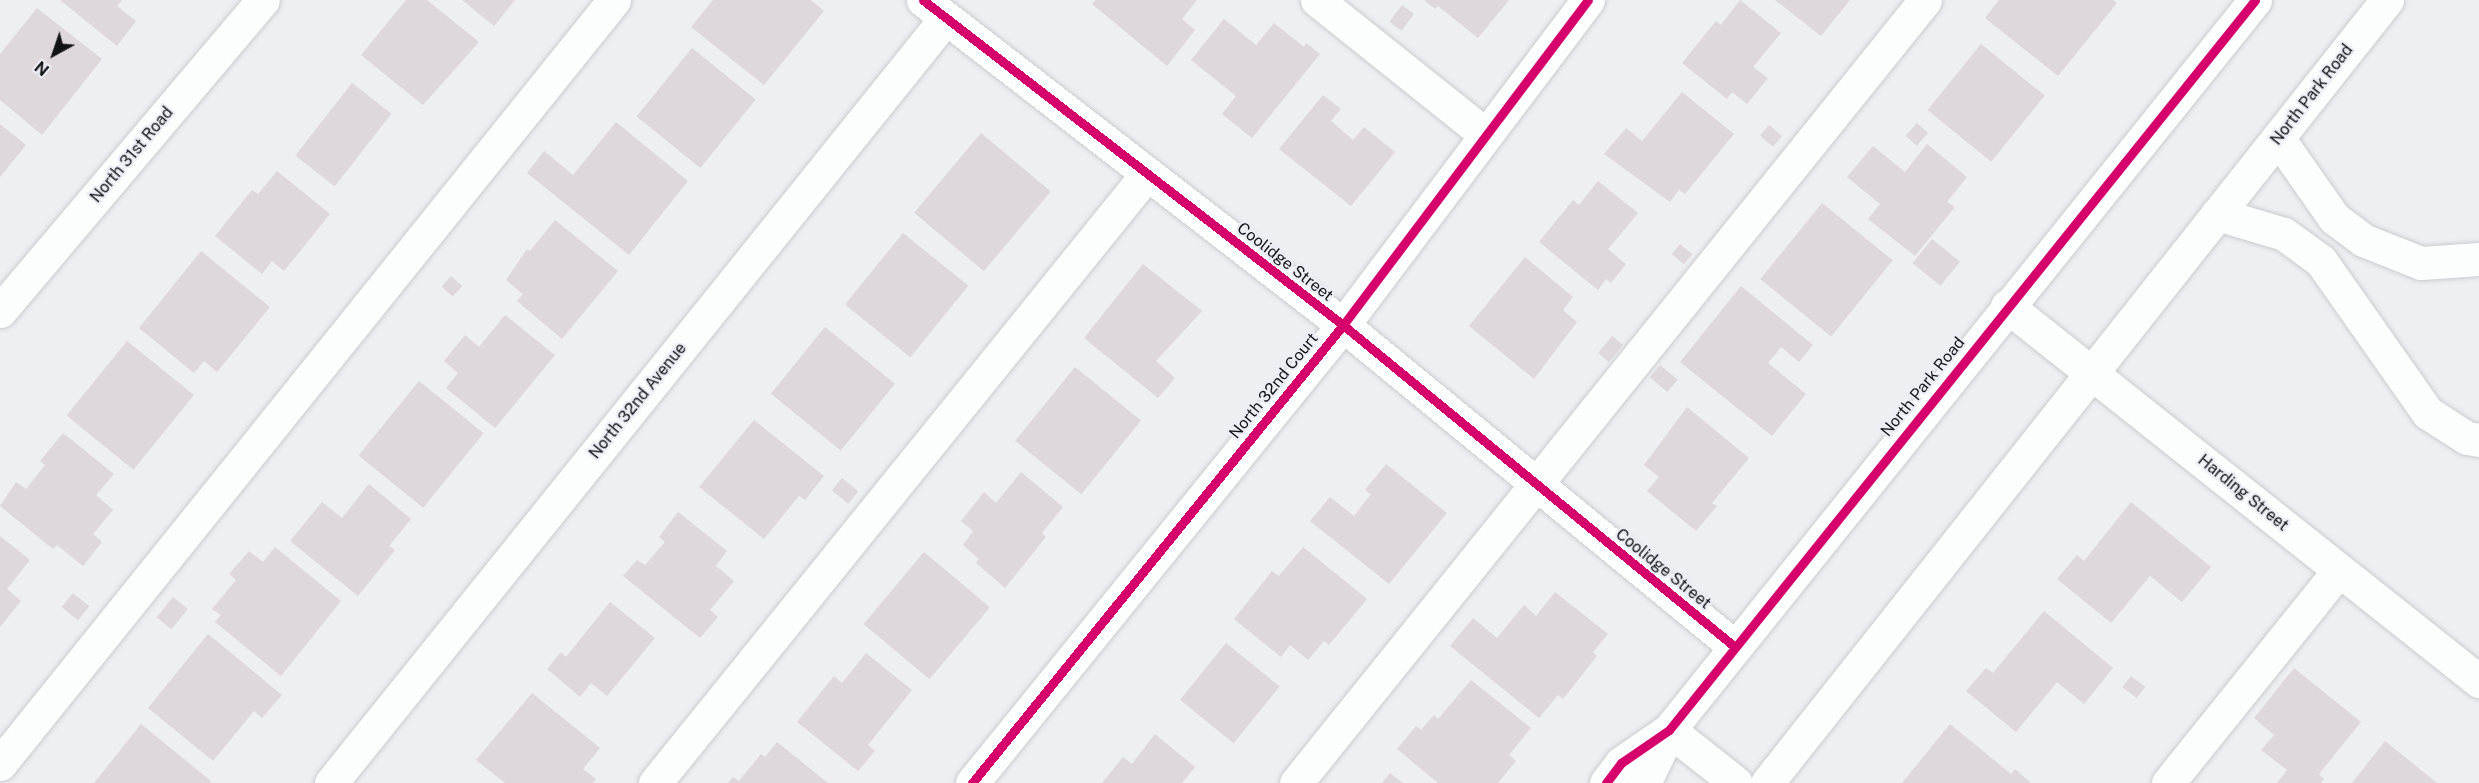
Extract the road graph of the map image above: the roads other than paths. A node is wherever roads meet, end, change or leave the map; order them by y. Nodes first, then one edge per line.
1 (264, 0) edge
2 (614, 0) edge
3 (1317, 0) edge
4 (1588, 0) edge
5 (1925, 0) edge
6 (2254, 0) edge
7 (2387, 0) edge
8 (934, 9) edge
9 (1486, 135) junction
10 (2278, 138) junction
11 (1147, 174) junction
12 (2217, 214) junction
13 (2479, 259) edge
14 (2007, 306) junction
15 (0, 311) edge
16 (1342, 325) junction
17 (2092, 373) junction
18 (2479, 440) edge
19 (1537, 485) junction
20 (2339, 570) junction
21 (1734, 647) junction
22 (2479, 681) edge
23 (1669, 730) junction
24 (0, 764) edge
25 (331, 783) edge
26 (655, 783) edge
27 (972, 783) edge
28 (1296, 783) edge
29 (1606, 783) edge
30 (1644, 783) edge
31 (1736, 783) edge
32 (1767, 783) edge
33 (2168, 783) edge

1 - 15 street, North 31st Road
2 - 24 street
3 - 9 street
4 - 9 street, North 32nd Court
5 - 19 street
6 - 14 street, North Park Road
7 - 10 street, North Park Road
8 - 11 street, Coolidge Street
8 - 25 street, North 32nd Avenue
9 - 16 street, North 32nd Court
10 - 12 street, North Park Road
10 - 13 street
11 - 16 street, Coolidge Street
11 - 26 street
12 - 17 street, North Park Road
12 - 18 street
14 - 17 street, Harding Street
14 - 21 street, North Park Road
16 - 19 street, Coolidge Street
16 - 27 street, North 32nd Court
17 - 20 street, Harding Street
17 - 32 street, North Park Road
19 - 21 street, Coolidge Street
19 - 28 street
20 - 22 street, Harding Street
20 - 33 street
21 - 23 street, North Park Road
23 - 29 street, North Park Road
23 - 30 street
23 - 31 street

